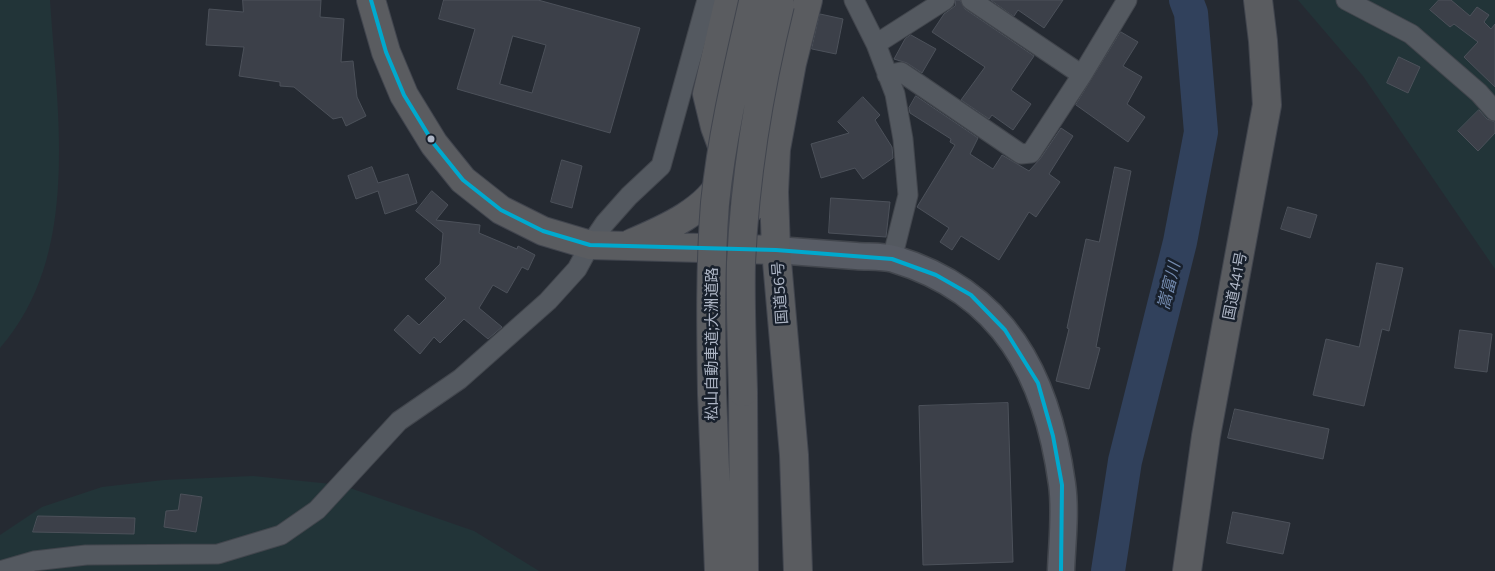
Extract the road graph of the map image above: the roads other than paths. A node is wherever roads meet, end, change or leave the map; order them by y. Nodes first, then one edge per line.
1 (371, 0) edge
2 (707, 0) edge
3 (808, 0) edge
4 (854, 0) edge
5 (945, 0) edge
6 (971, 0) edge
7 (1127, 0) edge
8 (1258, 0) edge
9 (1346, 0) edge
10 (745, 1) edge
11 (781, 2) edge
12 (876, 44) junction
13 (887, 75) junction
14 (1082, 75) junction
15 (1495, 111) edge
16 (728, 162) junction
17 (590, 245) junction
18 (623, 246) junction
19 (776, 250) junction
20 (892, 259) junction
21 (0, 571) edge
22 (719, 571) edge
23 (744, 571) edge
24 (798, 571) edge
25 (1062, 571) edge
26 (1186, 571) edge

1 - 17 highway, 国道56号
2 - 17 street
3 - 19 highway
4 - 12 street
5 - 12 street
6 - 14 street
7 - 14 street
8 - 26 highway, 国道441号
9 - 15 street
10 - 16 highway
10 - 22 highway, 松山自動車道;大洲道路, bridge
11 - 23 highway, 松山自動車道;大洲道路, bridge
12 - 13 street
13 - 14 street
13 - 20 street
16 - 18 highway
16 - 19 highway
17 - 18 highway, 国道56号
17 - 21 street
18 - 19 highway, 国道56号
19 - 20 street
19 - 24 highway, 国道56号
20 - 25 street

